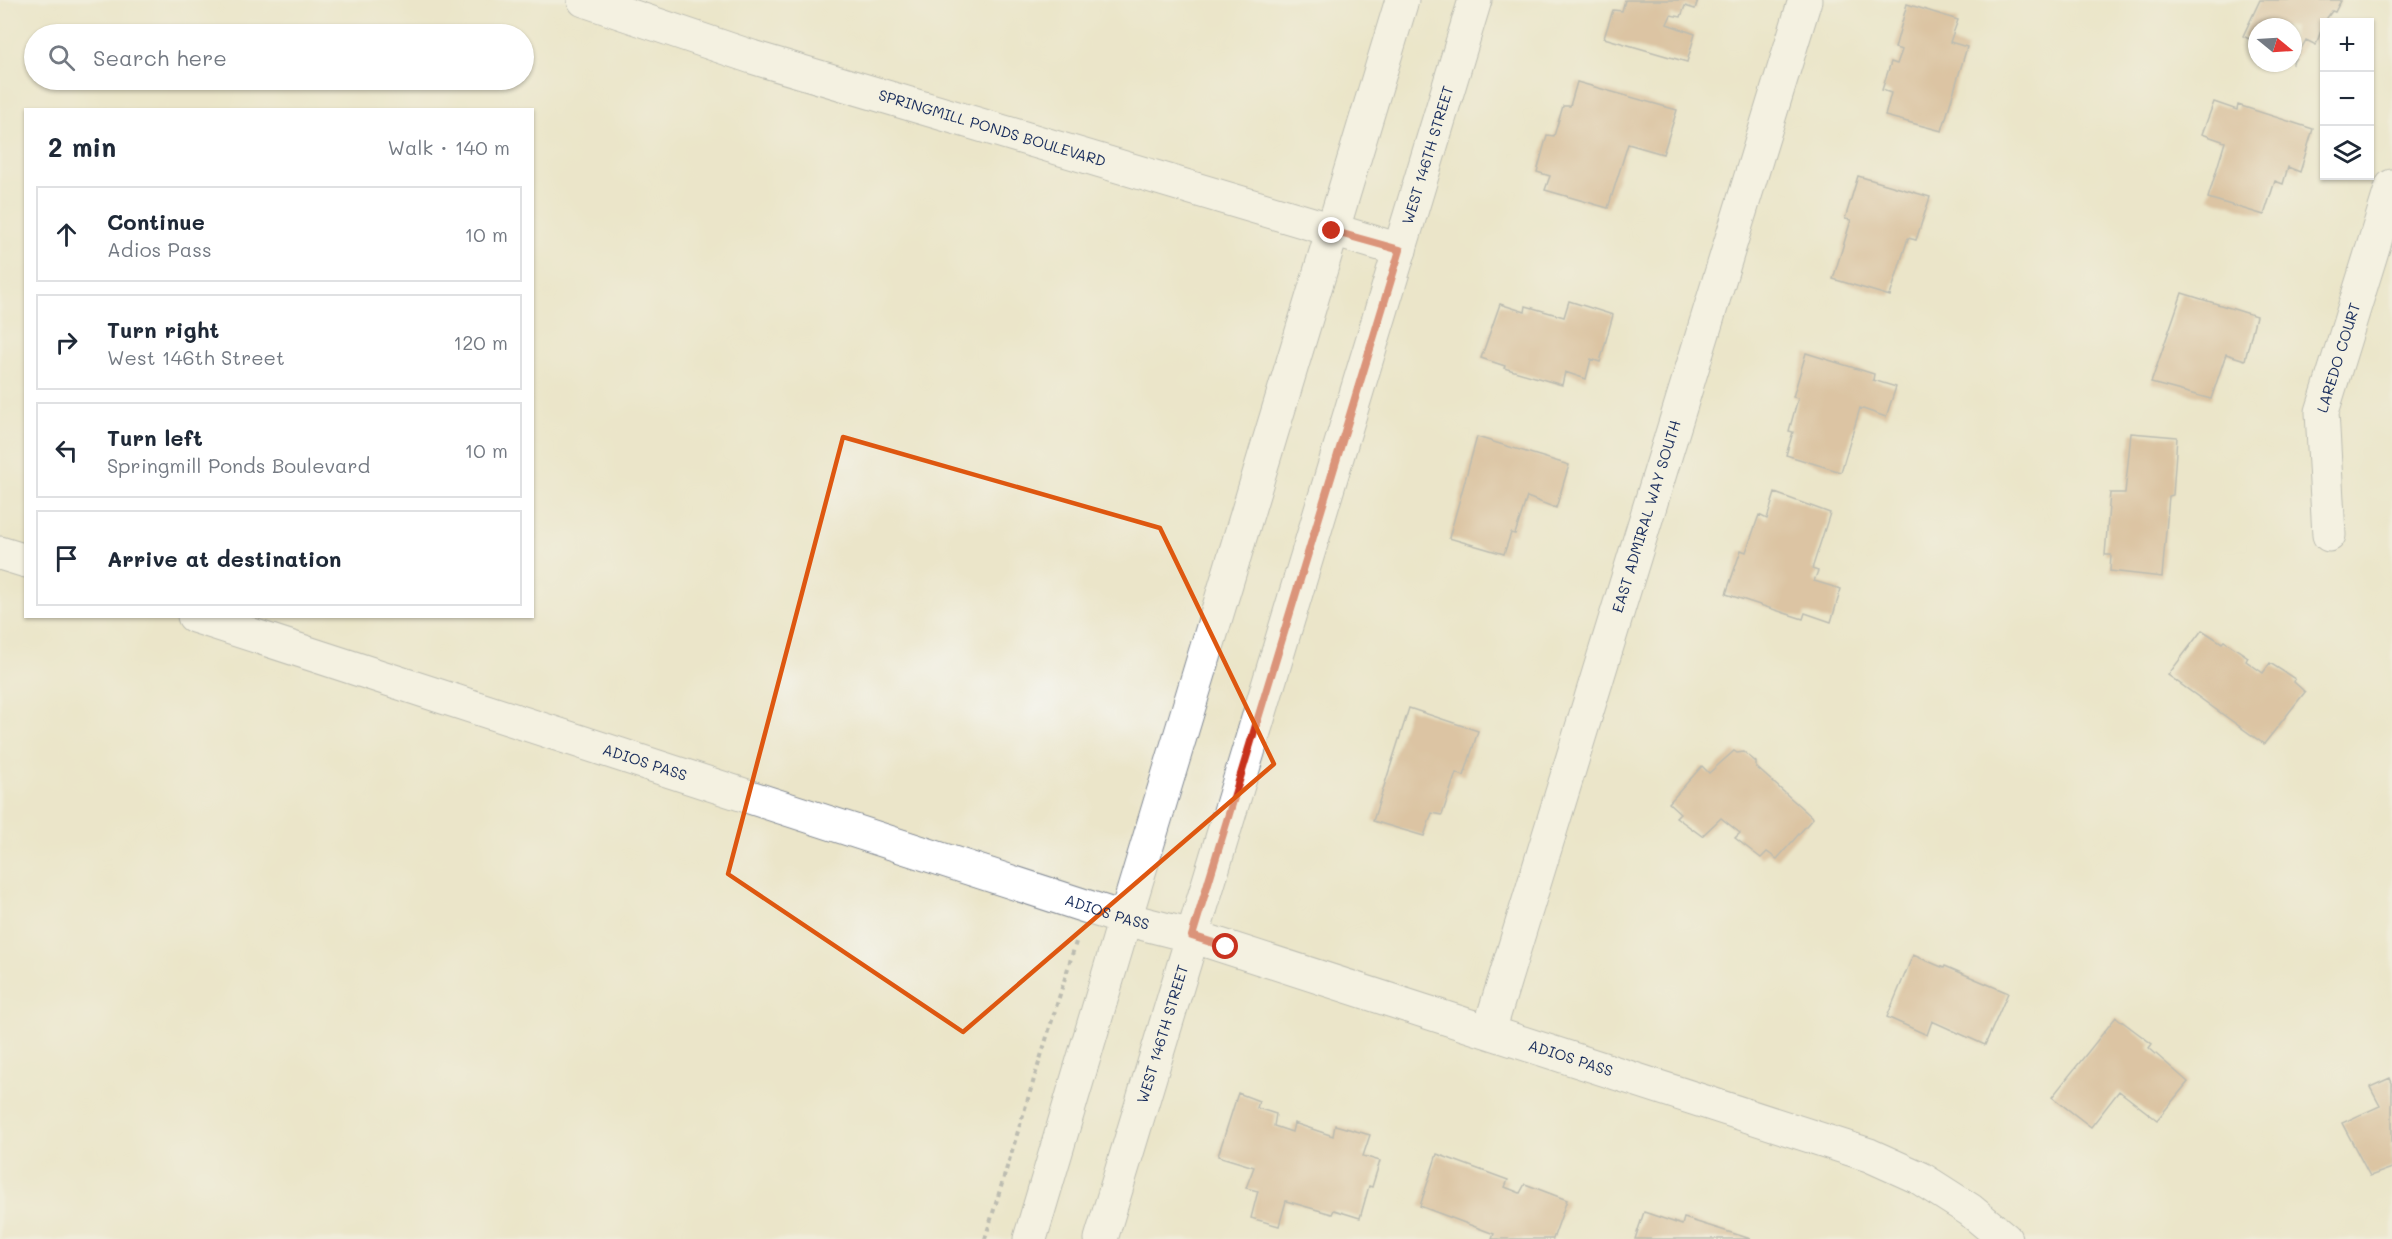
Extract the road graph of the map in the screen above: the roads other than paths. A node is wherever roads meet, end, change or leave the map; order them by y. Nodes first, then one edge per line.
1 (584, 0) edge
2 (1402, 0) edge
3 (1475, 0) edge
4 (1805, 0) edge
5 (2392, 186) edge
6 (1332, 231) junction
7 (1400, 250) junction
8 (2329, 535) dead end
9 (0, 553) edge
10 (24, 560) edge
11 (200, 618) edge
12 (1125, 919) junction
13 (1192, 936) junction
14 (1489, 1031) junction
15 (1030, 1239) edge
16 (1101, 1239) edge
17 (2005, 1239) edge

1 - 6 street, SPRINGMILL PONDS BOULEVARD
2 - 6 street
3 - 7 street, WEST 146TH STREET
4 - 14 street, EAST ADMIRAL WAY SOUTH
5 - 8 street, LAREDO COURT
6 - 7 street, SPRINGMILL PONDS BOULEVARD
6 - 12 street
7 - 13 street, WEST 146TH STREET
9 - 10 street
11 - 12 street, ADIOS PASS
12 - 13 street, ADIOS PASS
12 - 15 street
13 - 14 street, ADIOS PASS
13 - 16 street, WEST 146TH STREET
14 - 17 street, ADIOS PASS

